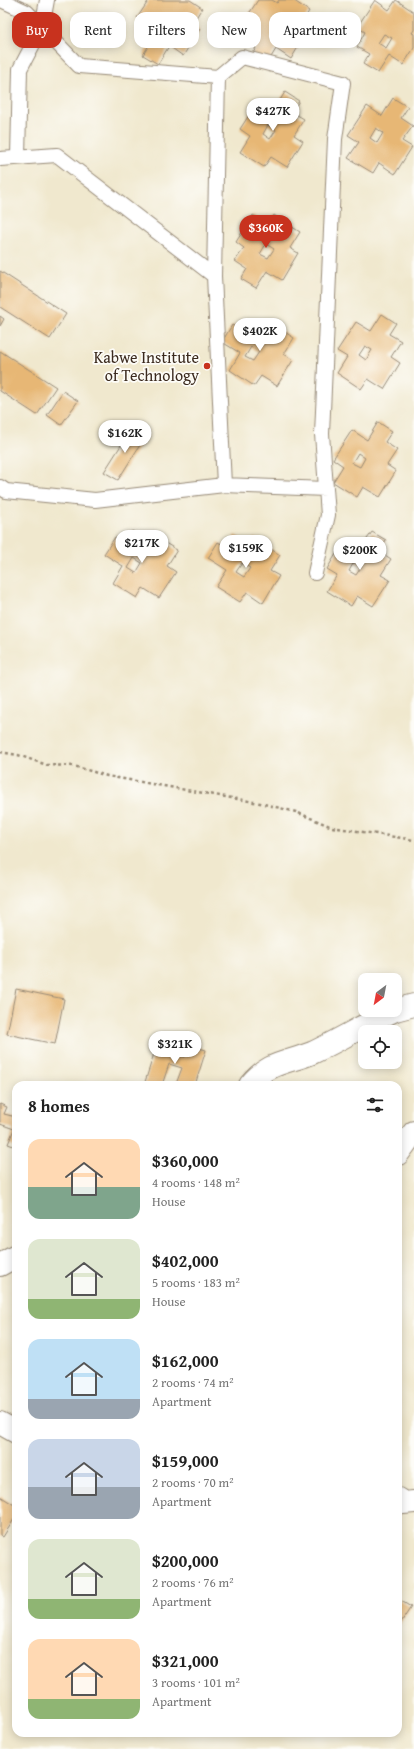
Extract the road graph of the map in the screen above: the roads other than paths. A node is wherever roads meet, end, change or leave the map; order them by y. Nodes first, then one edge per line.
1 (1, 0) edge
2 (47, 0) edge
3 (27, 12) edge
4 (45, 12) edge
5 (31, 48) edge
6 (62, 48) edge
7 (218, 77) junction
8 (18, 157) junction
9 (0, 159) edge
10 (214, 276) junction
11 (224, 485) junction
12 (0, 487) edge
13 (326, 489) junction
14 (314, 573) dead end
15 (414, 1005) edge
16 (402, 1008) edge
17 (381, 1017) edge
18 (253, 1081) edge
19 (414, 1132) edge
20 (402, 1148) edge
21 (12, 1258) edge
22 (0, 1265) edge
23 (0, 1423) edge
24 (12, 1430) edge
25 (402, 1502) edge
26 (414, 1502) edge

1 - 3 lane
2 - 4 lane
5 - 8 lane
6 - 7 lane
7 - 10 lane
7 - 13 lane
8 - 9 lane
8 - 10 lane
10 - 11 lane
11 - 12 lane
11 - 13 lane
13 - 14 lane
15 - 16 street
17 - 18 street
19 - 20 street
21 - 22 street
23 - 24 street
25 - 26 street

